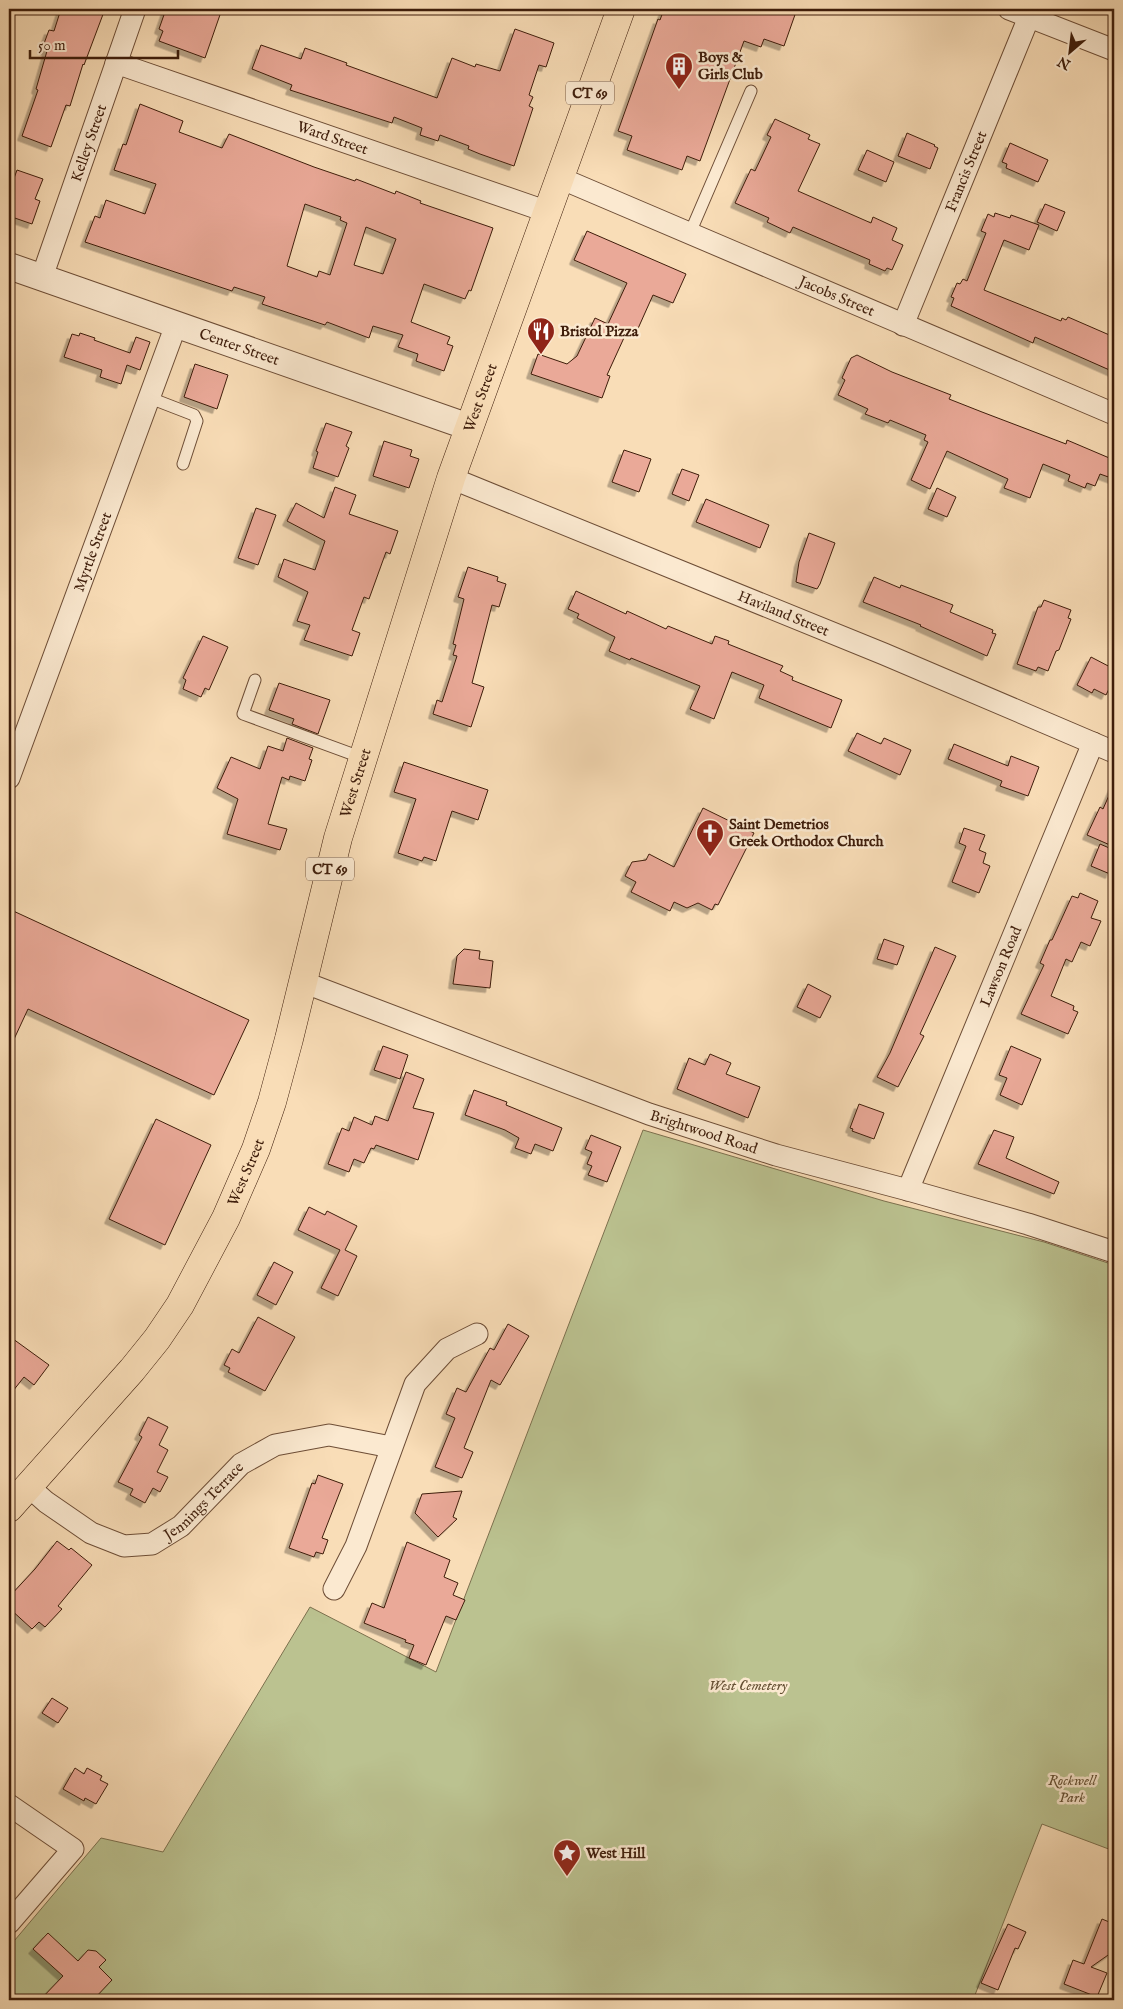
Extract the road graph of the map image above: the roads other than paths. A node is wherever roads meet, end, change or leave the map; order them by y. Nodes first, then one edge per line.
1 (135, 9) edge
2 (621, 9) edge
3 (1009, 9) edge
4 (1029, 17) junction
5 (1114, 50) edge
6 (116, 63) junction
7 (751, 90) dead end
8 (560, 178) junction
9 (548, 212) junction
10 (690, 234) junction
11 (9, 266) edge
12 (42, 277) junction
13 (176, 325) junction
14 (902, 325) junction
15 (150, 398) junction
16 (1114, 414) edge
17 (469, 427) junction
18 (183, 464) dead end
19 (451, 478) junction
20 (255, 680) dead end
21 (1093, 743) junction
22 (1114, 752) edge
23 (363, 758) junction
24 (9, 778) edge
25 (303, 982) junction
26 (908, 1190) junction
27 (1114, 1252) edge
28 (477, 1334) dead end
29 (391, 1447) junction
30 (28, 1486) junction
31 (9, 1508) edge
32 (334, 1589) dead end
33 (9, 1805) edge
34 (9, 1923) edge

1 - 6 street, Kelley Street
2 - 8 main road, West Street / CT 69
3 - 4 street
4 - 5 street
4 - 14 street, Francis Street
6 - 9 street, Ward Street
6 - 12 street, Kelley Street
7 - 10 lane
8 - 9 main road, West Street / CT 69
8 - 10 street, Jacobs Street
9 - 17 main road, West Street / CT 69
10 - 14 street, Jacobs Street
11 - 12 street, Center Street
12 - 13 street, Center Street
13 - 15 street, Myrtle Street
13 - 17 street, Center Street
14 - 16 street, Jacobs Street
15 - 18 lane
15 - 24 street, Myrtle Street
17 - 19 main road, West Street / CT 69
19 - 21 street, Haviland Street
19 - 23 main road, West Street / CT 69
20 - 23 lane
21 - 22 street, Haviland Street
21 - 26 street, Lawson Road
23 - 25 main road, West Street / CT 69
25 - 26 street, Brightwood Road
25 - 30 main road, West Street / CT 69
26 - 27 street, Brightwood Road
28 - 29 street
29 - 30 street, Jennings Terrace
29 - 32 street
30 - 31 main road, West Street / CT 69
33 - 34 street

